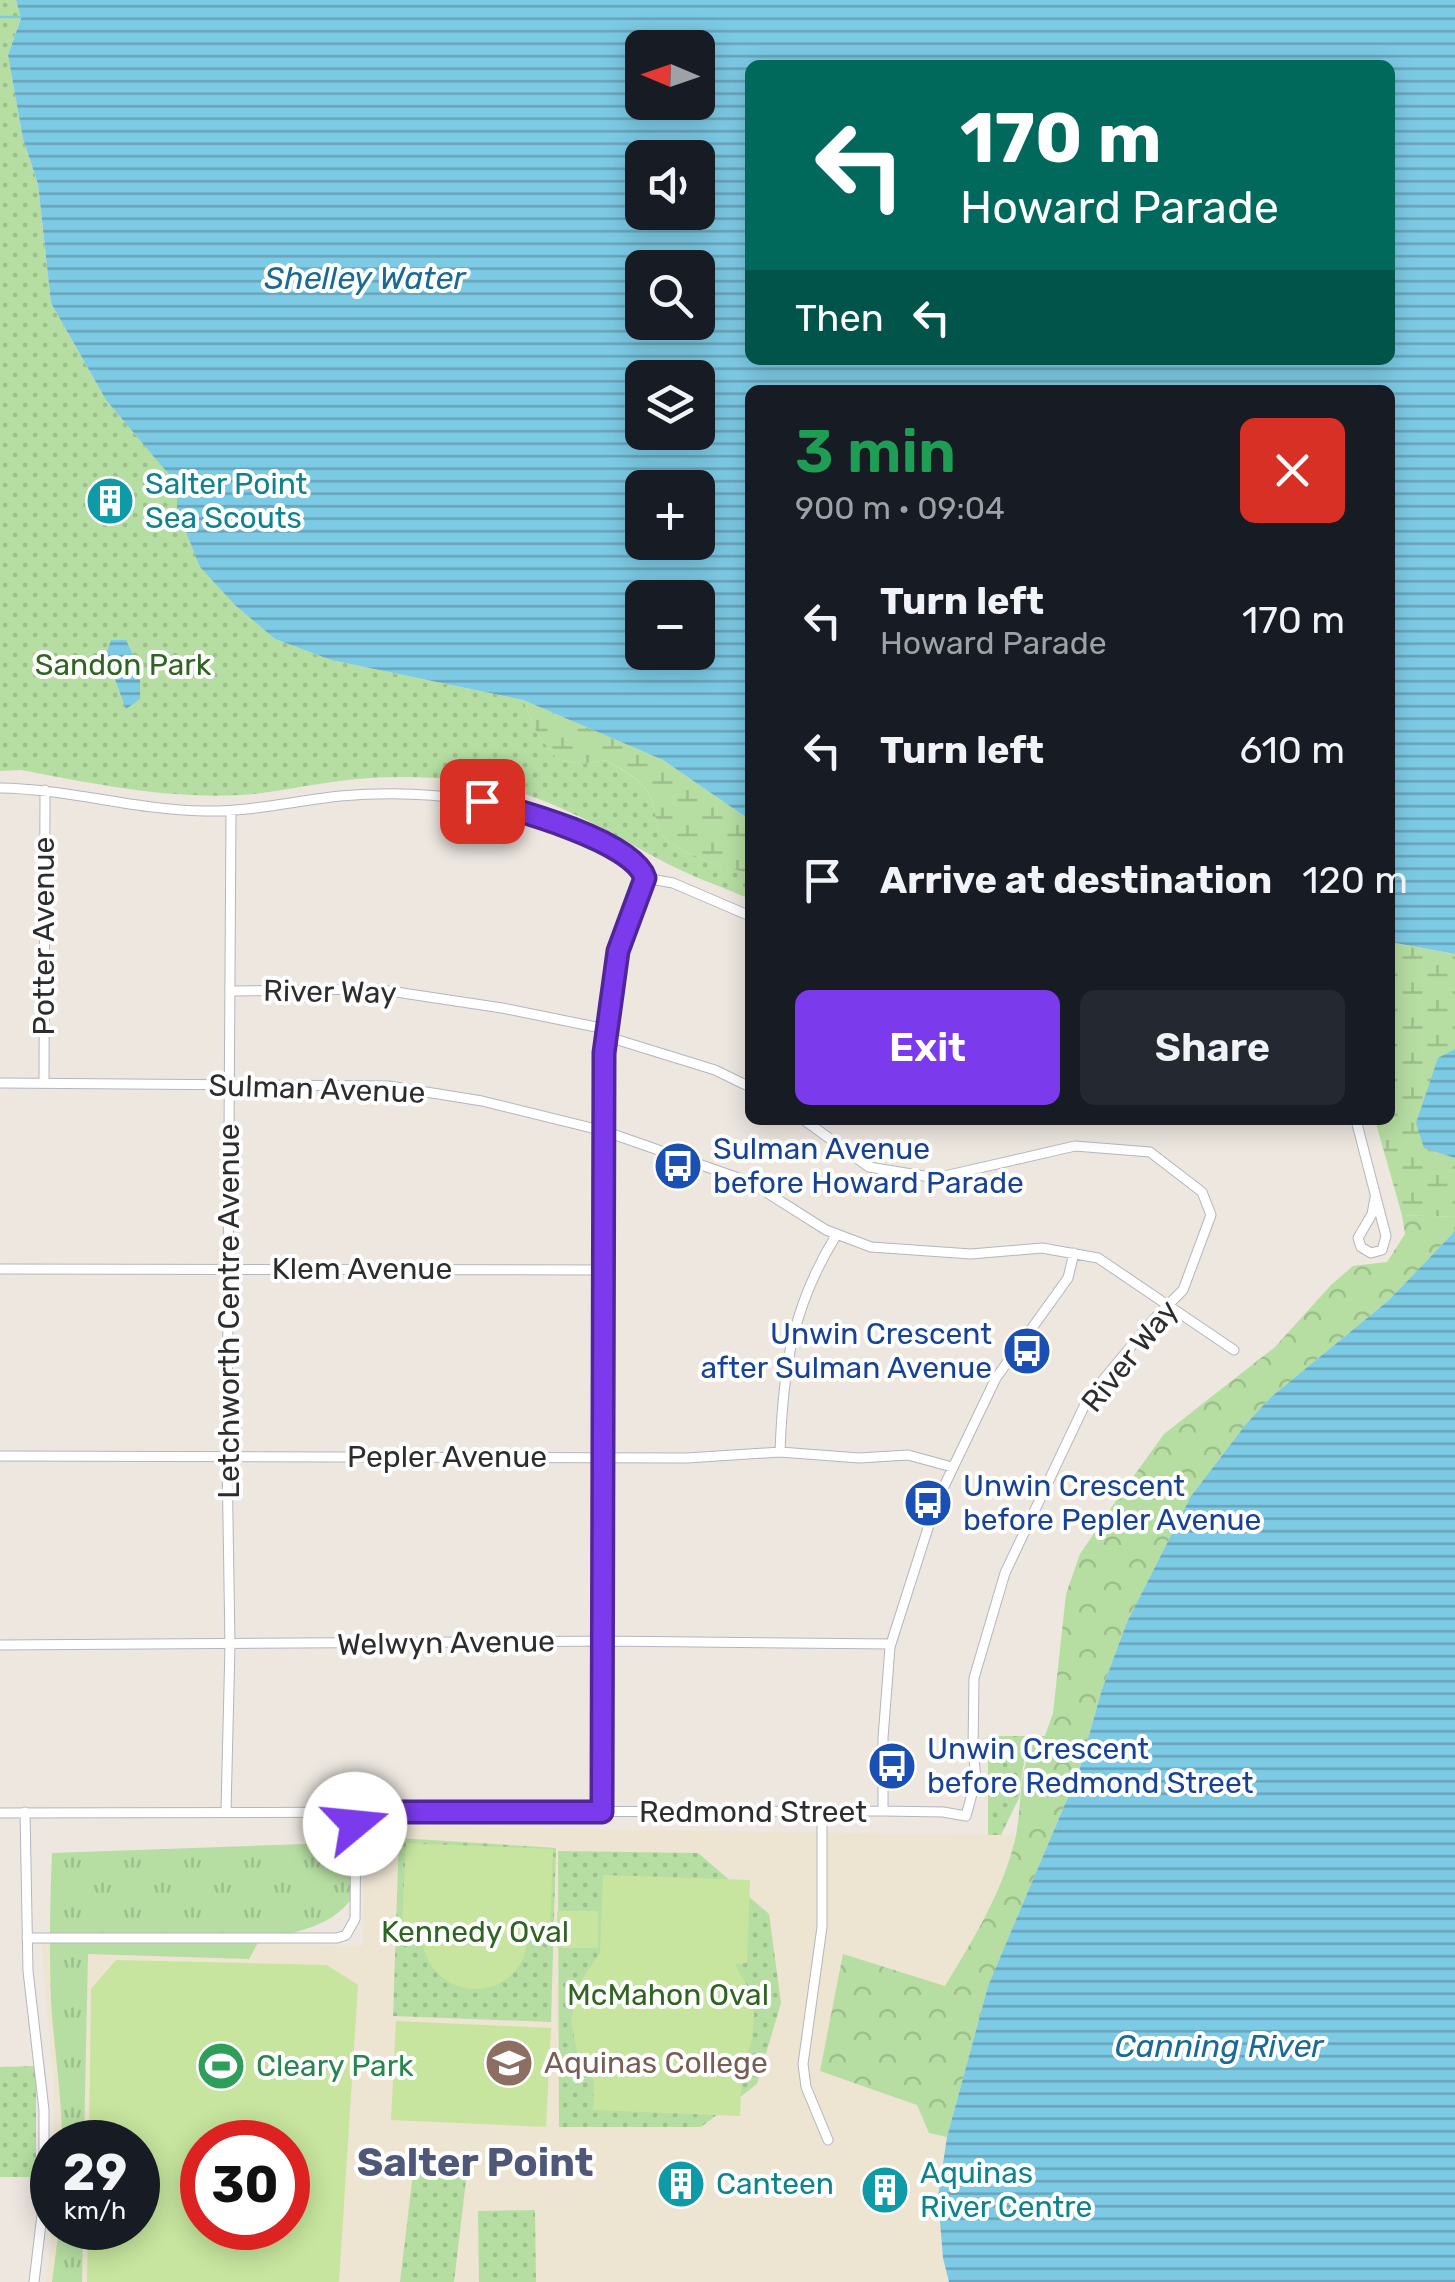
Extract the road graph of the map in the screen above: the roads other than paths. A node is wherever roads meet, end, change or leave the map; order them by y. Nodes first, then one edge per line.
1 (0, 788) edge
2 (45, 790) junction
3 (231, 811) junction
4 (645, 878) junction
5 (745, 914) edge
6 (230, 991) junction
7 (606, 1033) junction
8 (0, 1083) edge
9 (44, 1083) junction
10 (230, 1084) junction
11 (745, 1085) edge
12 (811, 1125) edge
13 (1357, 1125) edge
14 (604, 1131) junction
15 (1376, 1198) junction
16 (837, 1234) junction
17 (1074, 1253) junction
18 (228, 1268) junction
19 (0, 1269) edge
20 (605, 1270) junction
21 (1170, 1305) junction
22 (1234, 1350) dead end
23 (780, 1452) junction
24 (0, 1456) edge
25 (604, 1457) junction
26 (227, 1458) junction
27 (952, 1467) junction
28 (605, 1641) junction
29 (891, 1644) junction
30 (0, 1645) edge
31 (230, 1645) junction
32 (822, 1811) junction
33 (883, 1811) junction
34 (25, 1812) junction
35 (226, 1812) junction
36 (356, 1812) junction
37 (602, 1812) junction
38 (0, 1813) edge
39 (966, 1816) joint
40 (27, 1938) junction
41 (828, 2140) dead end
42 (34, 2282) edge

1 - 2 street
2 - 3 street
2 - 9 street, Potter Avenue
3 - 4 street
3 - 6 street, Letchworth Centre Avenue
4 - 5 street
4 - 7 street
6 - 7 street, River Way
6 - 10 street, Letchworth Centre Avenue
7 - 11 street, River Way
7 - 14 street
8 - 9 street, Sulman Avenue
9 - 10 street, Sulman Avenue
10 - 14 street, Sulman Avenue
10 - 18 street, Letchworth Centre Avenue
12 - 21 street, River Way
13 - 15 street
14 - 16 street, Sulman Avenue
14 - 20 street
15 - 15 street
16 - 17 street, Sulman Avenue
16 - 23 street
17 - 21 street, Sulman Avenue
17 - 27 street
18 - 19 street, Klem Avenue
18 - 20 street, Klem Avenue
18 - 26 street, Letchworth Centre Avenue
20 - 25 street
21 - 22 street, Sulman Avenue
21 - 39 street, River Way
23 - 25 street, Pepler Avenue
23 - 27 street, Pepler Avenue
24 - 26 street, Pepler Avenue
25 - 26 street, Pepler Avenue
25 - 28 street
26 - 31 street, Letchworth Centre Avenue
27 - 29 street
28 - 29 street, Welwyn Avenue
28 - 31 street, Welwyn Avenue
28 - 37 street
29 - 33 street
30 - 31 street, Welwyn Avenue
31 - 35 street, Letchworth Centre Avenue
32 - 33 street, Redmond Street
32 - 37 street, Redmond Street
32 - 41 street
33 - 39 street, Redmond Street
34 - 35 street, Redmond Street
34 - 38 street, Redmond Street
34 - 40 street
35 - 36 street, Redmond Street
36 - 37 street, Redmond Street
36 - 40 street
40 - 42 street

